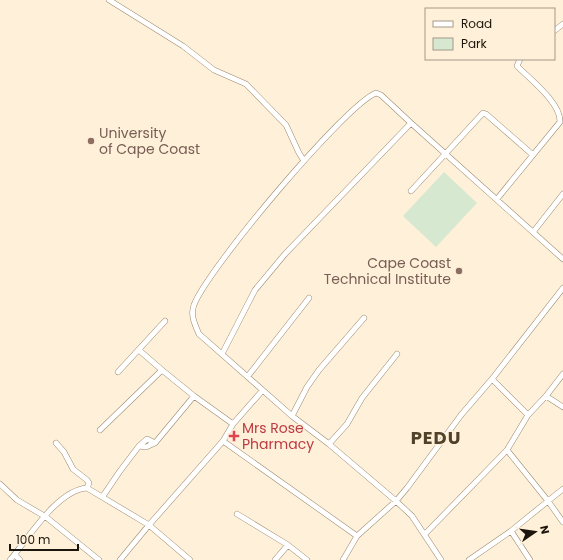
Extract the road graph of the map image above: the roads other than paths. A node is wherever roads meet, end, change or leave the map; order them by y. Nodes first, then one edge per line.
1 (109, 0) edge
2 (563, 24) edge
3 (555, 30) edge
4 (517, 60) edge
5 (411, 124) junction
6 (447, 154) junction
7 (533, 155) junction
8 (304, 161) junction
9 (411, 191) dead end
10 (563, 194) edge
11 (497, 199) junction
12 (534, 231) junction
13 (563, 259) edge
14 (563, 288) edge
15 (309, 298) dead end
16 (364, 318) dead end
17 (166, 322) dead end
18 (140, 351) junction
19 (222, 354) junction
20 (397, 354) dead end
21 (162, 370) junction
22 (118, 372) dead end
23 (563, 374) edge
24 (248, 376) junction
25 (492, 379) junction
26 (262, 391) junction
27 (194, 396) junction
28 (546, 396) junction
29 (563, 407) edge
30 (528, 415) junction
31 (292, 416) junction
32 (233, 424) junction
33 (100, 430) dead end
34 (222, 441) junction
35 (56, 443) dead end
36 (329, 444) junction
37 (507, 450) junction
38 (0, 484) edge
39 (88, 488) junction
40 (563, 489) edge
41 (103, 496) junction
42 (396, 501) junction
43 (548, 501) junction
44 (237, 514) dead end
45 (46, 517) junction
46 (563, 522) edge
47 (149, 525) junction
48 (511, 531) junction
49 (425, 534) junction
50 (357, 536) junction
51 (288, 544) junction
52 (15, 554) junction
53 (10, 560) edge
54 (20, 560) edge
55 (99, 560) edge
56 (120, 560) edge
57 (189, 560) edge
58 (275, 560) edge
59 (307, 560) edge
60 (343, 560) edge
61 (441, 560) edge
62 (469, 560) edge
63 (530, 560) edge

1 - 8 street
2 - 3 street
4 - 7 street
5 - 6 street
5 - 8 street
5 - 19 street
6 - 7 street
6 - 9 street
6 - 11 street
7 - 11 street
8 - 19 street
10 - 12 street
11 - 12 street
12 - 13 street
14 - 25 street
15 - 24 street
16 - 31 street
17 - 18 street
18 - 21 street
18 - 22 street
19 - 24 street
20 - 36 street
21 - 27 street
21 - 33 street
23 - 28 street
24 - 26 street
25 - 30 street
25 - 42 street
26 - 31 street
26 - 32 street
27 - 32 street
27 - 41 street
28 - 29 street
28 - 30 street
30 - 37 street
31 - 36 street
32 - 34 street
34 - 47 street
34 - 50 street
35 - 39 street
36 - 42 street
37 - 43 street
37 - 49 street
38 - 45 street
39 - 41 street
39 - 45 street
40 - 43 street
41 - 47 street
42 - 49 street
42 - 50 street
43 - 46 street
43 - 48 street
44 - 51 street
45 - 52 street
45 - 55 street
47 - 56 street
47 - 57 street
48 - 62 street
48 - 63 street
49 - 61 street
50 - 60 street
51 - 58 street
51 - 59 street
52 - 53 street
52 - 54 street

